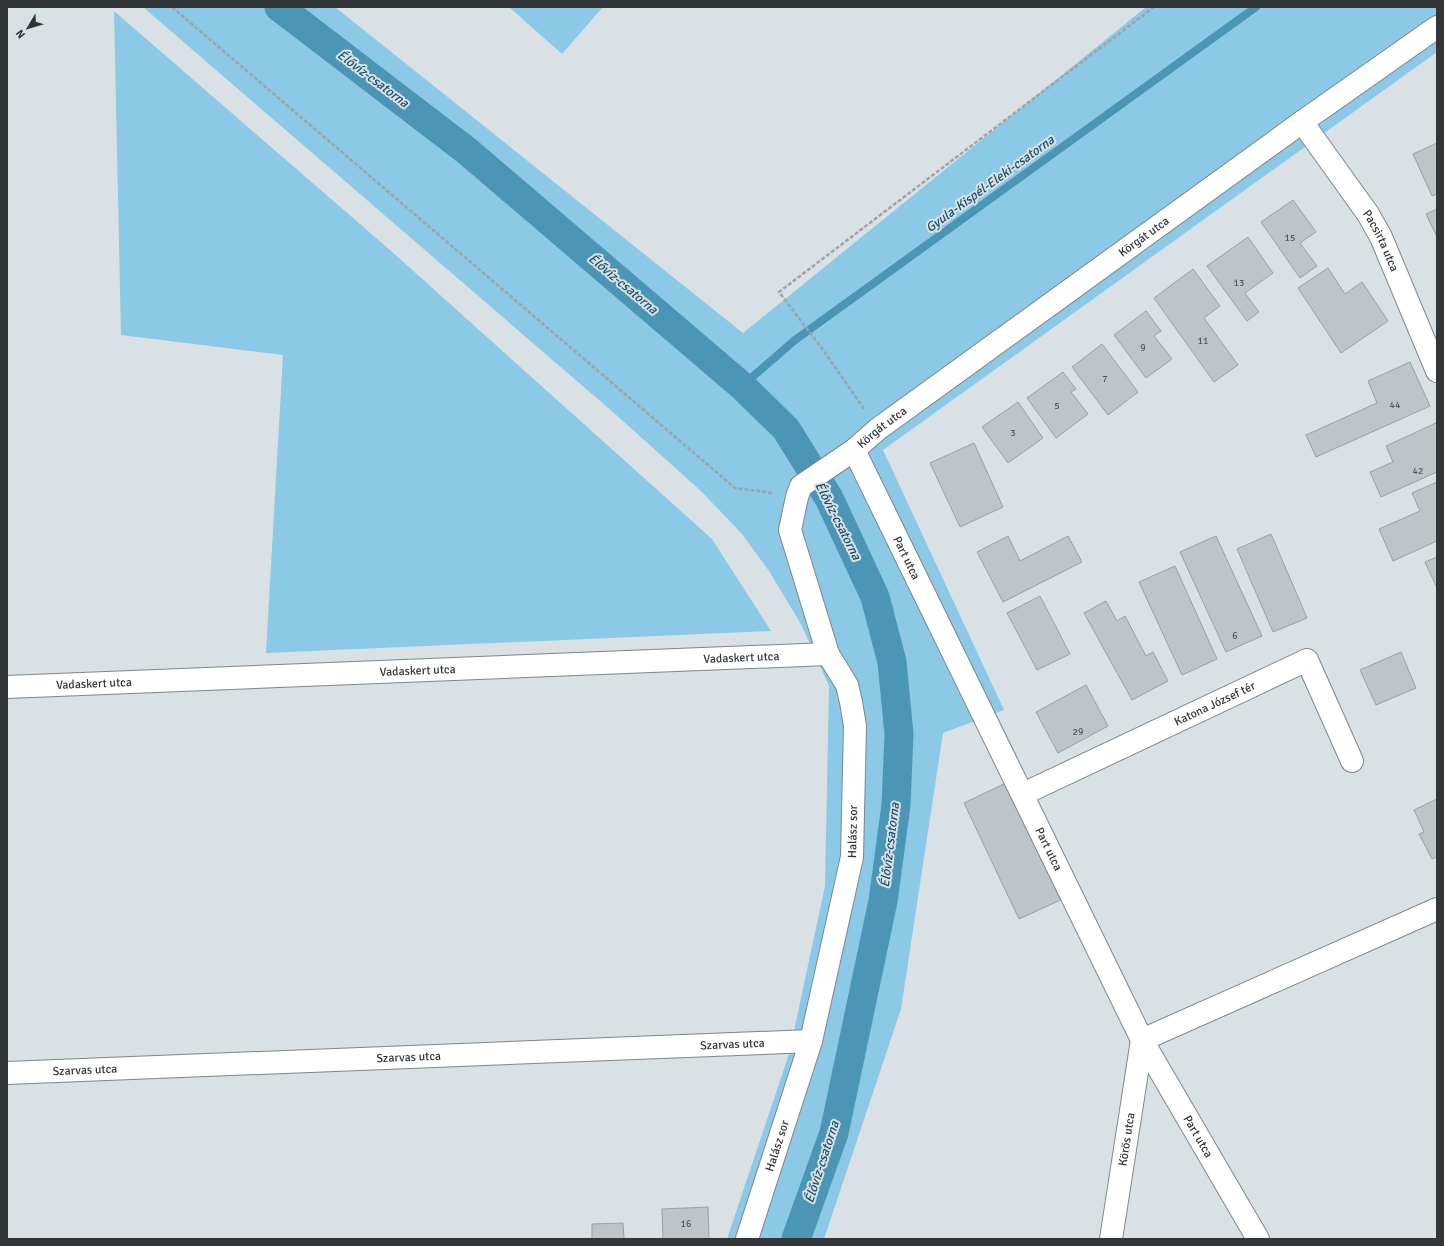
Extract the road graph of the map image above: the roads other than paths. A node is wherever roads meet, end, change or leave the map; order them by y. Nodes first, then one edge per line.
1 (1437, 27) edge
2 (1302, 122) junction
3 (1437, 371) edge
4 (854, 450) junction
5 (828, 654) junction
6 (7, 687) edge
7 (1352, 761) dead end
8 (1023, 794) junction
9 (1430, 912) edge
10 (1142, 1040) junction
11 (811, 1041) junction
12 (7, 1074) edge
13 (747, 1239) edge
14 (1111, 1239) edge
15 (1258, 1239) edge

1 - 2 street, Körgát utca
2 - 3 street, Pacsirta utca
2 - 4 street, Körgát utca
4 - 5 street, Halász sor
4 - 8 street, Part utca
5 - 6 street, Vadaskert utca
5 - 11 street, Halász sor
7 - 8 street, Katona József tér
8 - 10 street, Part utca
9 - 10 street
10 - 14 street, Körös utca
10 - 15 street, Part utca
11 - 12 street, Szarvas utca
11 - 13 street, Halász sor

